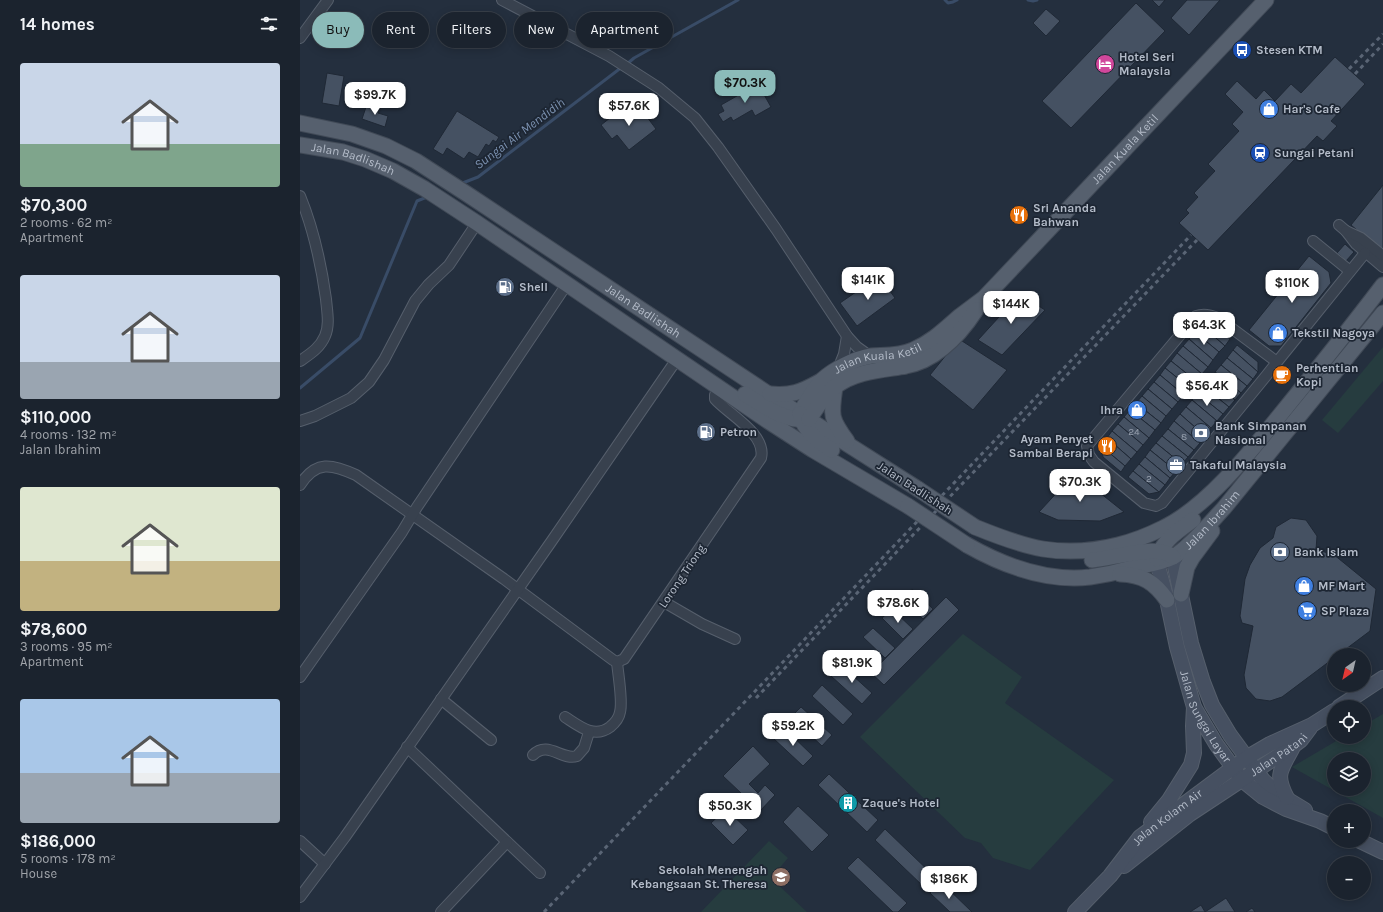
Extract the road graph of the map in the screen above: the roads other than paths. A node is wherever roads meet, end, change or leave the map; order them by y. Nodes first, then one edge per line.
1 (328, 0) edge
2 (502, 0) edge
3 (1266, 0) edge
4 (300, 38) edge
5 (300, 123) edge
6 (300, 145) edge
7 (300, 196) edge
8 (477, 223) junction
9 (1313, 241) dead end
10 (1365, 252) junction
11 (1383, 256) edge
12 (1383, 267) edge
13 (1350, 271) junction
14 (567, 284) junction
15 (1383, 285) edge
16 (984, 298) junction
17 (1383, 314) edge
18 (847, 336) junction
19 (870, 356) junction
20 (677, 359) junction
21 (300, 361) edge
22 (1277, 362) junction
23 (838, 368) junction
24 (696, 373) junction
25 (828, 384) junction
26 (719, 388) junction
27 (767, 394) junction
28 (804, 418) junction
29 (300, 421) edge
30 (851, 447) junction
31 (1224, 479) junction
32 (300, 484) edge
33 (905, 504) junction
34 (1224, 508) junction
35 (412, 515) junction
36 (975, 527) joint
37 (967, 545) joint
38 (1042, 549) junction
39 (1163, 557) junction
40 (1111, 573) junction
41 (518, 590) junction
42 (1174, 597) junction
43 (664, 602) junction
44 (735, 639) dead end
45 (617, 662) junction
46 (300, 677) edge
47 (1383, 678) edge
48 (441, 699) junction
49 (1350, 700) edge
50 (1194, 707) junction
51 (1327, 715) edge
52 (565, 717) dead end
53 (1312, 725) junction
54 (589, 732) junction
55 (491, 740) dead end
56 (1293, 746) junction
57 (407, 747) junction
58 (533, 755) dead end
59 (1246, 758) junction
60 (1232, 768) junction
61 (1255, 771) junction
62 (1242, 780) junction
63 (1288, 798) junction
64 (1320, 821) junction
65 (1327, 824) edge
66 (1140, 837) junction
67 (300, 841) edge
68 (507, 842) junction
69 (1371, 846) edge
70 (1383, 852) edge
71 (325, 864) junction
72 (540, 873) dead end
73 (1110, 876) junction
74 (300, 897) edge
75 (441, 912) edge
76 (1076, 912) edge

1 - 4 street
2 - 18 street
3 - 16 main road, Jalan Kuala Ketil
5 - 27 main road, Jalan Badlishah
6 - 8 main road, Jalan Badlishah
7 - 21 street
8 - 14 main road, Jalan Badlishah
8 - 29 street
9 - 13 street
10 - 11 street
10 - 12 street
10 - 13 street
13 - 22 street
14 - 20 main road, Jalan Badlishah
14 - 35 street
15 - 31 main road, Jalan Ibrahim
16 - 19 main road, Jalan Kuala Ketil
16 - 25 main road, Jalan Kuala Ketil
17 - 34 main road, Jalan Ibrahim
18 - 19 street
18 - 23 street
19 - 23 main road, Jalan Kuala Ketil
20 - 24 main road, Jalan Badlishah
20 - 41 street
22 - 22 street
23 - 25 main road, Jalan Kuala Ketil
24 - 26 main road, Jalan Badlishah
24 - 28 main road
25 - 27 main road
25 - 28 main road, Jalan Kuala Ketil
25 - 30 main road
26 - 33 main road, Jalan Badlishah
26 - 43 street, Lorong Triong
27 - 28 main road, Jalan Badlishah
28 - 30 main road, Jalan Badlishah
28 - 33 main road
30 - 36 main road, Jalan Badlishah, bridge
31 - 38 main road, Jalan Ibrahim
31 - 39 main road
32 - 35 street
33 - 37 main road, Jalan Badlishah, bridge
34 - 39 main road, Jalan Ibrahim
34 - 42 main road
35 - 41 street
35 - 46 street
36 - 38 main road, Jalan Ibrahim
37 - 40 main road, Jalan Ibrahim
38 - 39 main road
39 - 40 main road, Jalan Ibrahim
39 - 42 main road, Jalan Sungai Layar
40 - 42 main road
41 - 45 street
41 - 48 street
42 - 50 main road, Jalan Sungai Layar
42 - 59 main road, Jalan Sungai Layar
43 - 44 street
43 - 45 street, Lorong Triong
45 - 54 street
47 - 49 main road
48 - 55 street
48 - 57 street
50 - 60 main road, Jalan Sungai Layar
50 - 66 main road
51 - 53 main road, Jalan Patani
52 - 54 street
53 - 56 main road, Jalan Patani
53 - 59 main road, Jalan Patani
54 - 58 street
56 - 61 main road, Jalan Patani
56 - 63 main road
57 - 68 street
57 - 71 street
59 - 60 main road, Jalan Patani
59 - 61 main road, Jalan Sungai Layar
60 - 62 main road, Jalan Sungai Layar
60 - 66 main road, Jalan Kolam Air
61 - 62 main road, Jalan Patani
61 - 63 main road, Jalan Sungai Layar
62 - 64 main road, Jalan Sungai Layar
62 - 73 main road, Jalan Kolam Air
63 - 64 main road, Jalan Sungai Layar
64 - 65 main road, Jalan Sungai Layar
66 - 73 main road, Jalan Kolam Air
67 - 71 street
68 - 72 street
68 - 75 street
69 - 70 main road
71 - 74 street
73 - 76 main road, Jalan Kolam Air

